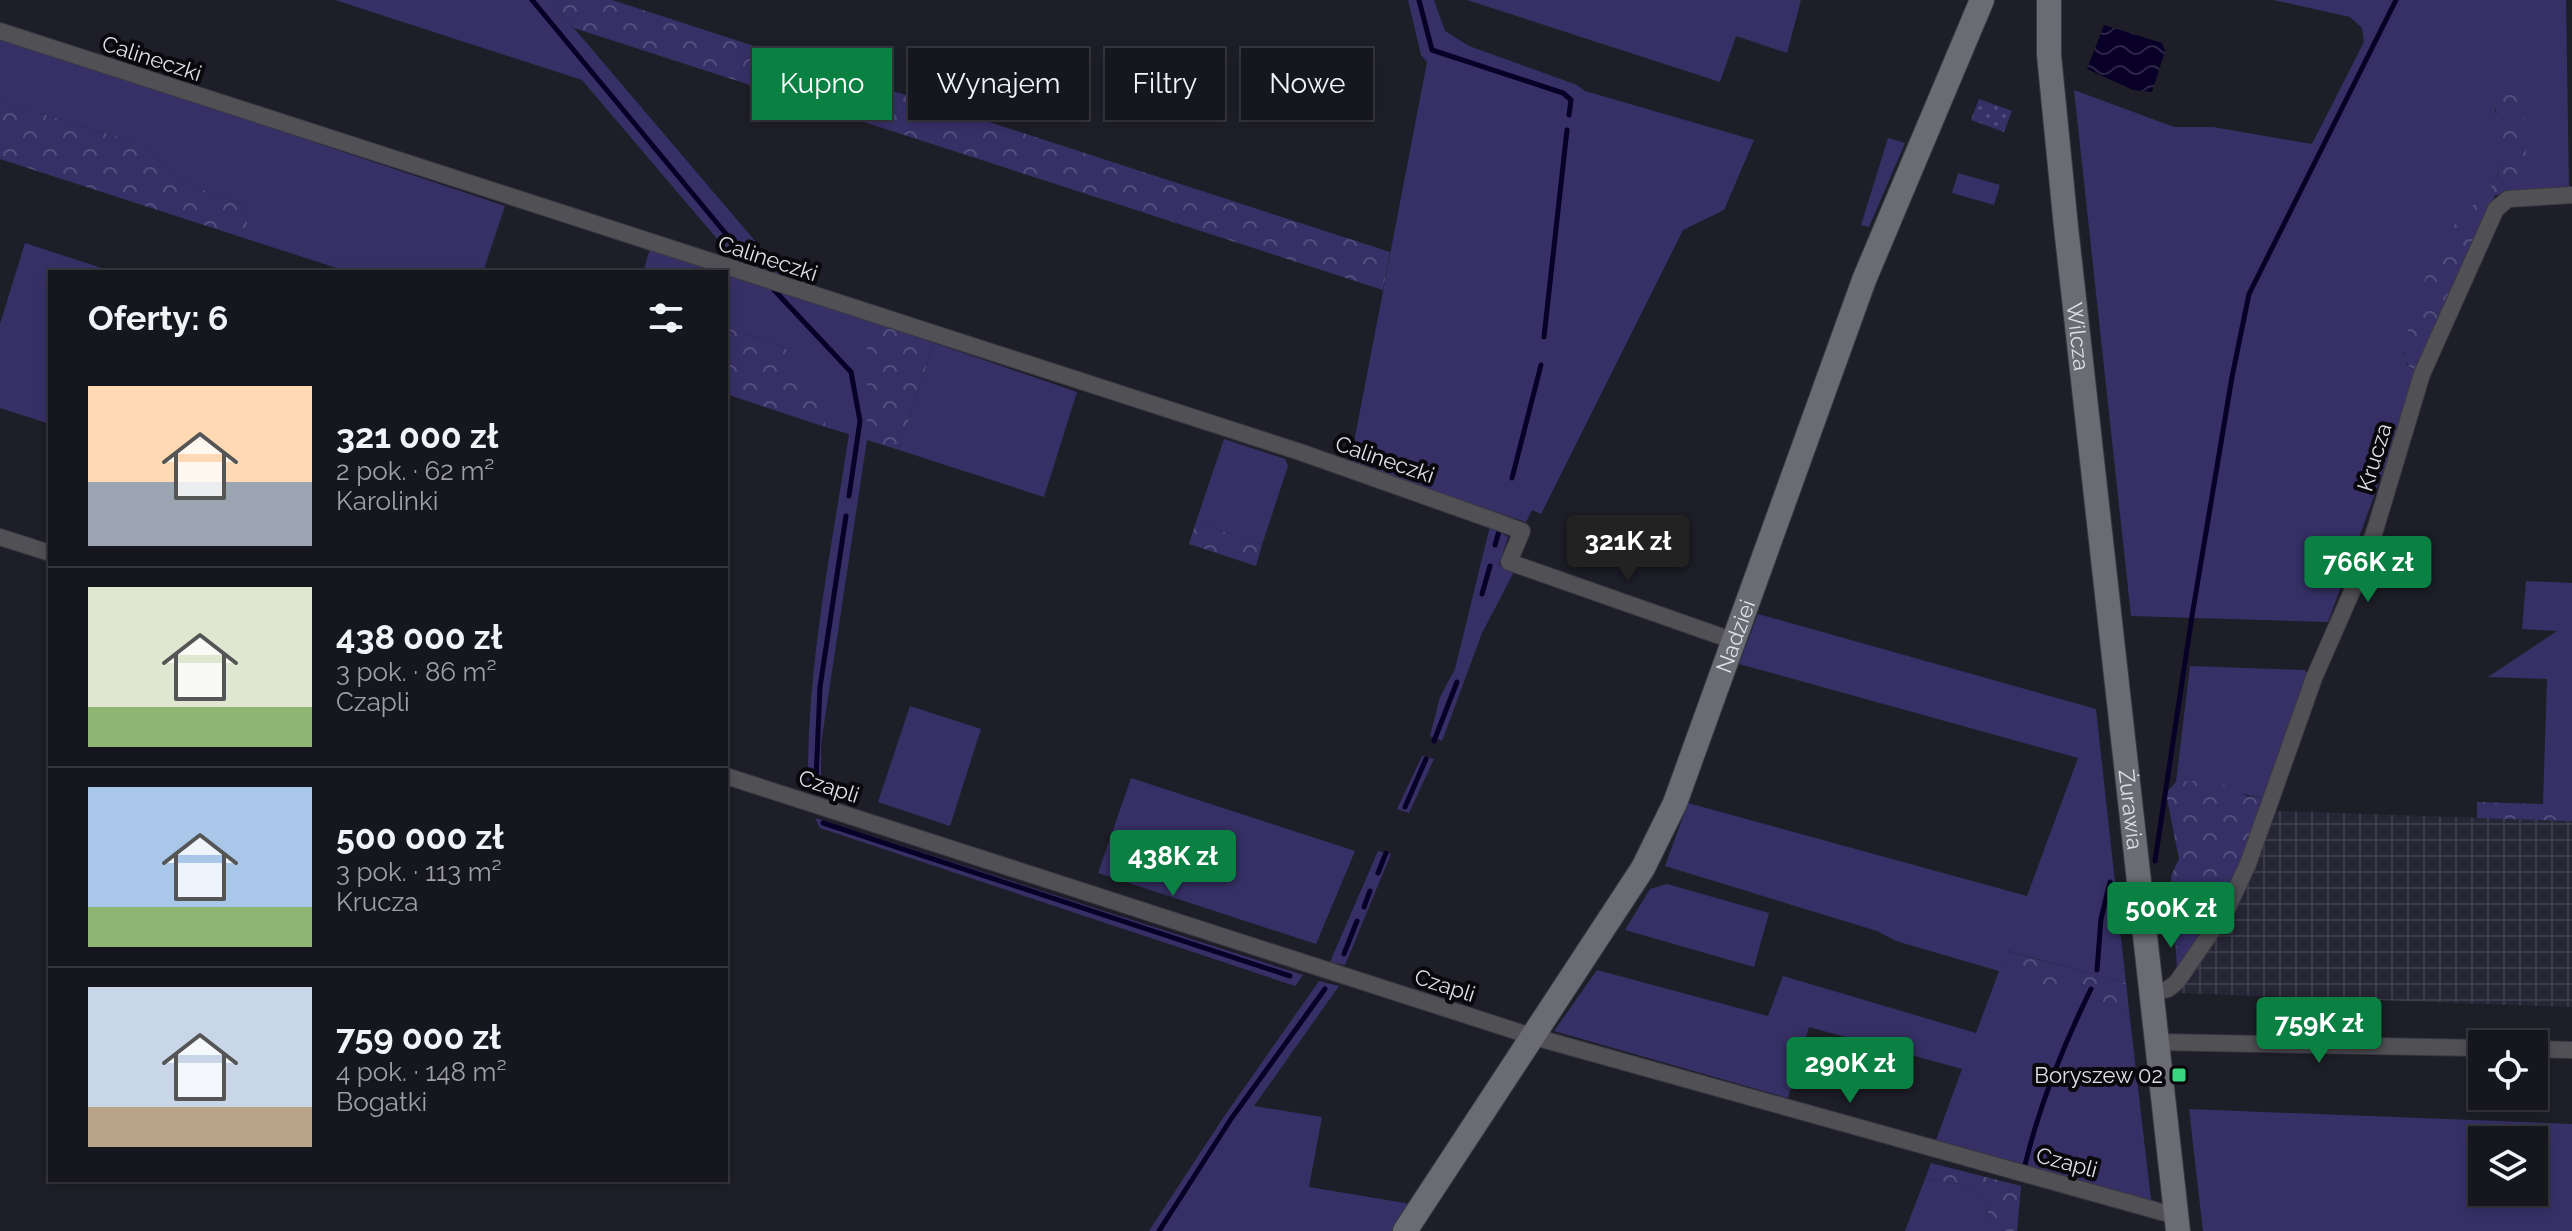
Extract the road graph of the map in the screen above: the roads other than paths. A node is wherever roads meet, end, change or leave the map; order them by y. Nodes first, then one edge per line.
1 (1982, 0) edge
2 (2049, 0) edge
3 (0, 31) edge
4 (2572, 195) edge
5 (0, 537) edge
6 (48, 552) edge
7 (1734, 641) junction
8 (2116, 674) joint
9 (728, 777) edge
10 (2151, 993) junction
11 (1531, 1036) junction
12 (2157, 1042) junction
13 (2468, 1048) edge
14 (2548, 1049) edge
15 (2572, 1050) edge
16 (2171, 1219) edge
17 (1405, 1231) edge

1 - 7 street, Nadziei
2 - 8 street, Wilcza
3 - 7 street, Calineczki
4 - 10 street, Krucza
5 - 6 street
7 - 11 street, Nadziei
8 - 10 street, Żurawia
9 - 11 street, Czapli
10 - 12 street, Żurawia
11 - 16 street, Czapli
11 - 17 street, Nadziei
12 - 13 street
12 - 16 street, Żurawia
14 - 15 street

